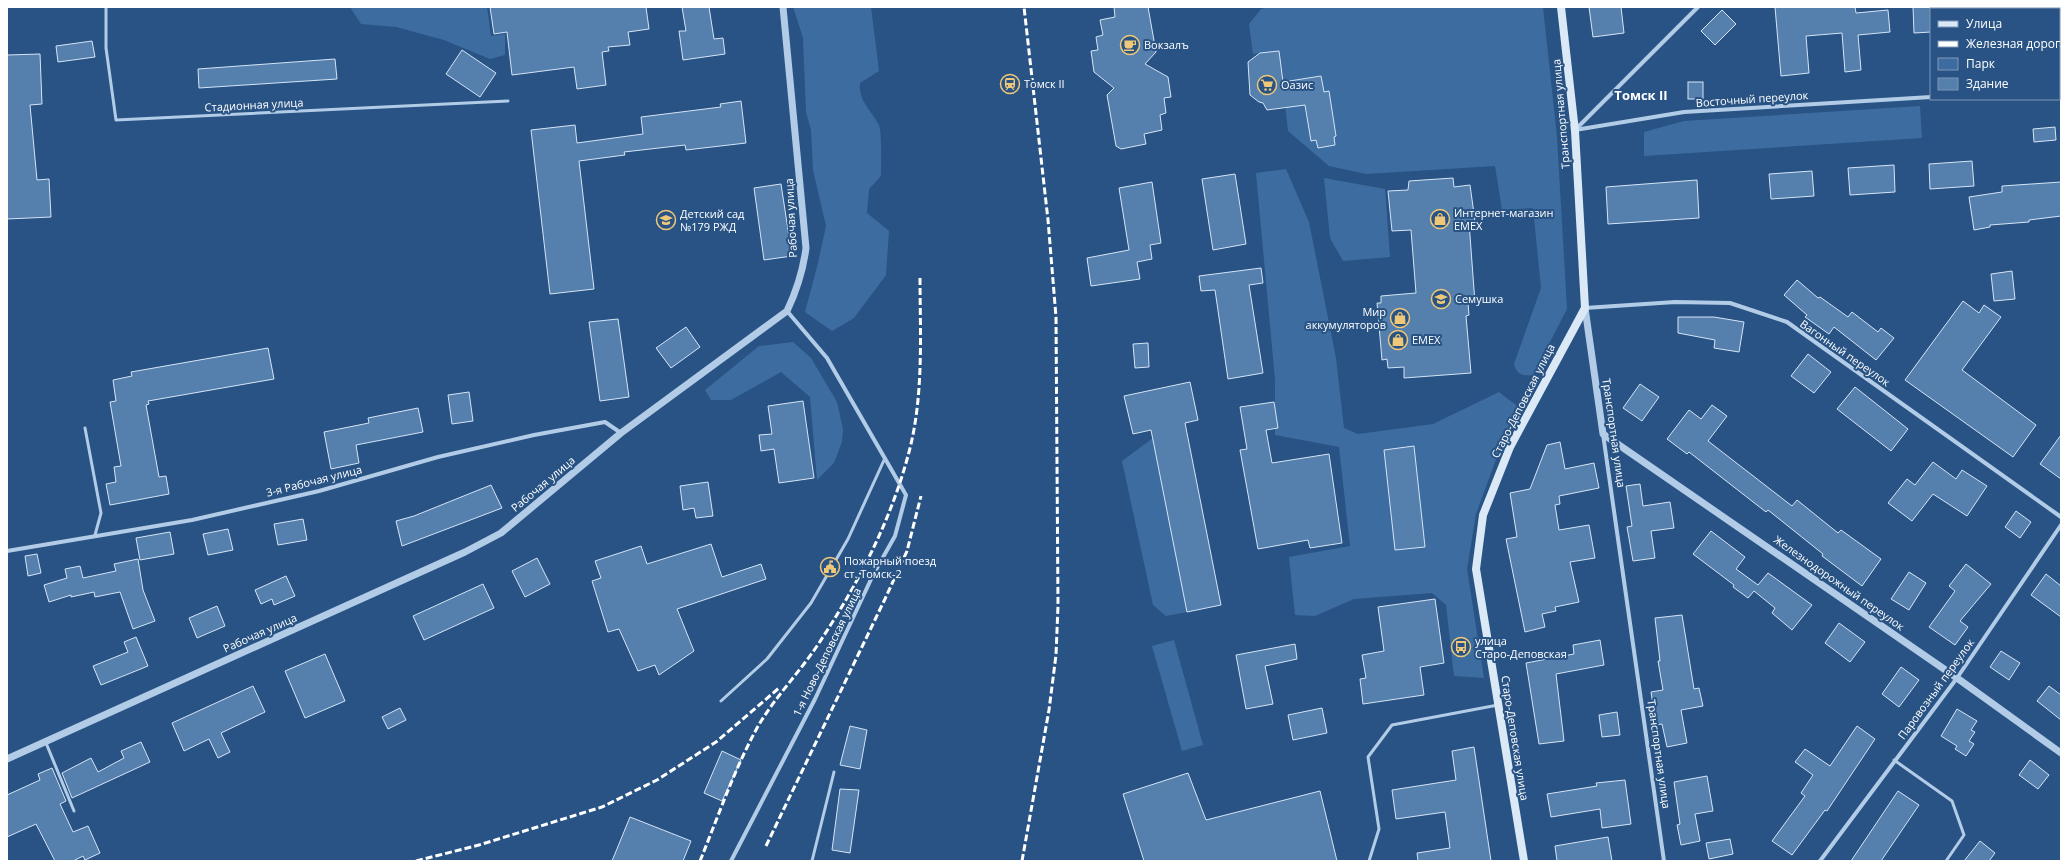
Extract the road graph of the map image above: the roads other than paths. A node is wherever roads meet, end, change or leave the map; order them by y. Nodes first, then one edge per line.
1 (106, 7) edge
2 (783, 7) edge
3 (1561, 7) edge
4 (1698, 7) edge
5 (1930, 97) edge
6 (508, 101) dead end
7 (1575, 130) junction
8 (1585, 308) junction
9 (787, 311) junction
10 (85, 428) dead end
11 (621, 433) junction
12 (1603, 434) junction
13 (885, 458) junction
14 (2061, 517) edge
15 (2061, 525) edge
16 (95, 536) junction
17 (7, 550) edge
18 (1957, 678) junction
19 (722, 702) dead end
20 (1498, 705) junction
21 (46, 742) junction
22 (2061, 753) edge
23 (7, 759) edge
24 (1894, 760) junction
25 (834, 772) dead end
26 (74, 811) dead end
27 (732, 861) edge
28 (812, 861) edge
29 (1369, 861) edge
30 (1524, 861) edge
31 (1664, 861) edge
32 (1820, 861) edge
33 (1946, 861) edge

1 - 6 lane, Стадионная улица
2 - 9 street, Рабочая улица
3 - 7 main road, Транспортная улица
4 - 7 street
5 - 7 street, Восточный переулок
7 - 8 main road, Транспортная улица
8 - 12 street, Транспортная улица
8 - 14 street, Вагонный переулок
8 - 20 main road, Старо-Деповская улица
9 - 11 street, Рабочая улица
9 - 13 street, 1-я Ново-Деповская улица
10 - 16 lane
11 - 16 street, 3-я Рабочая улица
11 - 21 street, Рабочая улица
12 - 18 street, Железнодорожный переулок
12 - 31 street, Транспортная улица
13 - 19 lane
13 - 27 street, 1-я Ново-Деповская улица
15 - 18 street, Паровозный переулок
16 - 17 street, 3-я Рабочая улица
18 - 22 street, Железнодорожный переулок
18 - 24 street, Паровозный переулок
20 - 29 lane
20 - 30 main road, Старо-Деповская улица
21 - 23 street, Рабочая улица
21 - 26 lane
24 - 32 street, Паровозный переулок
24 - 33 lane
25 - 28 lane

